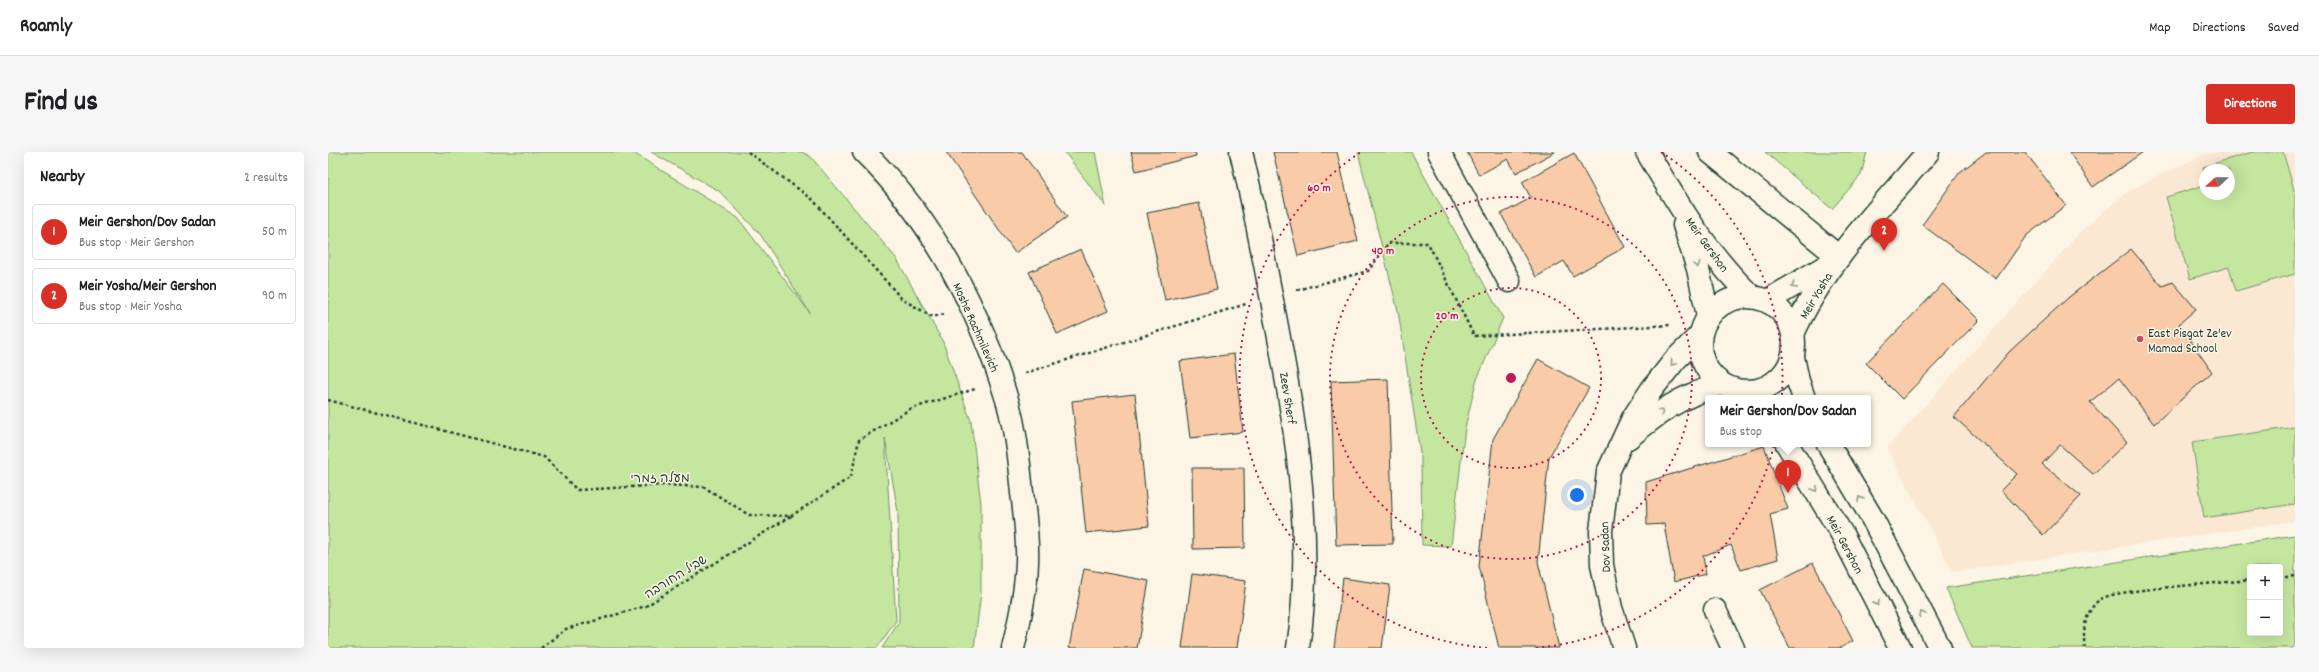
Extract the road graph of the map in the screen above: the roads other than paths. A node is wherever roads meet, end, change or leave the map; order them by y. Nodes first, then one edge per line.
1 (864, 152) edge
2 (1241, 152) edge
3 (1438, 152) edge
4 (1647, 152) edge
5 (1710, 152) edge
6 (1922, 155) edge
7 (1669, 189) junction
8 (1839, 257) junction
9 (1509, 281) dead end
10 (1759, 298) junction
11 (1704, 325) junction
12 (1793, 334) junction
13 (1792, 357) junction
14 (1737, 391) edge
15 (1803, 395) edge
16 (1620, 445) junction
17 (1789, 447) edge
18 (1830, 447) edge
19 (1715, 610) dead end
20 (1896, 647) edge
21 (1013, 648) edge
22 (1298, 648) edge
23 (1624, 648) edge
24 (1733, 648) edge
25 (1940, 648) edge

1 - 21 street, Moshe Rachmilevich
2 - 22 street, Zeev Sherf
3 - 9 street
4 - 7 street, Meir Gershon
5 - 8 street
6 - 8 street, Meir Yosha
7 - 10 street, Meir Gershon
7 -> 11 street, Meir Gershon
8 -> 10 street, Meir Yosha
8 - 12 street, Meir Yosha
10 - 11 street
10 - 12 street
11 - 14 street
11 -> 16 street, Dov Sadan
12 - 13 street
13 - 14 street
13 - 15 street
16 -> 14 street, Dov Sadan
16 - 23 street, Dov Sadan
17 -> 20 street, Meir Gershon
25 -> 18 street
19 - 24 street

